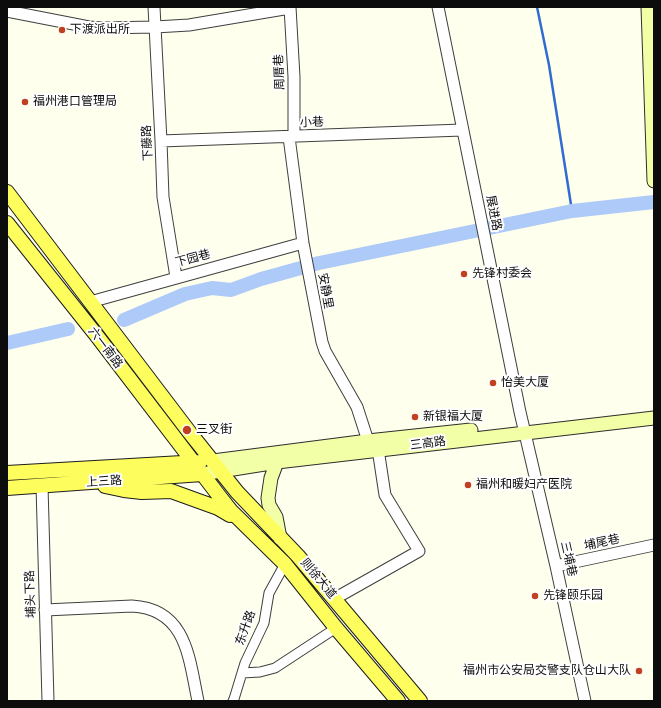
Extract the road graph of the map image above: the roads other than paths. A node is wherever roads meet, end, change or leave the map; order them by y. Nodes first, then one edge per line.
1 (154, 7) edge
2 (438, 7) edge
3 (648, 7) edge
4 (290, 8) edge
5 (7, 11) edge
6 (154, 27) junction
7 (462, 130) junction
8 (292, 136) junction
9 (162, 141) junction
10 (654, 181) edge
11 (7, 192) edge
12 (7, 223) edge
13 (304, 248) junction
14 (176, 277) junction
15 (90, 302) junction
16 (654, 409) edge
17 (654, 418) edge
18 (524, 428) junction
19 (373, 445) junction
20 (277, 462) junction
21 (217, 466) junction
22 (198, 469) junction
23 (7, 473) edge
24 (89, 482) junction
25 (42, 486) junction
26 (7, 488) edge
27 (280, 538) junction
28 (264, 544) junction
29 (654, 545) edge
30 (285, 564) junction
31 (556, 566) junction
32 (334, 599) junction
33 (45, 610) junction
34 (336, 628) junction
35 (242, 673) junction
36 (48, 701) edge
37 (198, 701) edge
38 (233, 701) edge
39 (398, 701) edge
40 (420, 701) edge
41 (585, 701) edge

1 - 6 street, 下藤路
2 - 7 street, 展进路
3 - 10 main road
4 - 6 street
4 - 8 street, 周厝巷
5 - 6 street
6 - 9 street, 下藤路
7 - 8 street, 小巷
7 - 18 street, 展进路
8 - 9 street, 小巷
8 - 13 street, 安静里
9 - 14 street, 下藤路
11 - 15 main road
12 - 22 main road, 六一南路
13 - 14 street, 下园巷
13 - 19 street, 安静里
14 - 15 street, 下园巷
15 - 21 main road, 则徐大道
16 - 18 main road, 三高路
17 - 18 main road, 三高路
18 - 19 main road, 三高路
18 - 31 street, 三埔巷
19 - 20 main road, 三高路
19 - 21 main road, 三高路
19 - 32 street, 安静里
20 - 21 main road, 三高路
20 - 27 main road
21 - 22 main road
21 - 27 main road, 则徐大道
22 - 23 main road, 上三路
22 - 24 main road, 上三路
22 - 28 main road, 则徐大道
24 - 25 main road, 上三路
24 - 28 main road
25 - 26 main road, 上三路
25 - 33 street, 埔头下路
27 - 32 main road, 则徐大道
28 - 30 main road, 则徐大道
29 - 31 street, 埔尾巷
30 - 34 main road, 则徐大道
30 - 35 street, 东升路
31 - 41 street, 三埔巷
32 - 40 main road, 则徐大道
33 - 36 street, 埔头下路
33 - 37 street
34 - 35 street
34 - 39 main road, 则徐大道
35 - 38 street, 东升路

